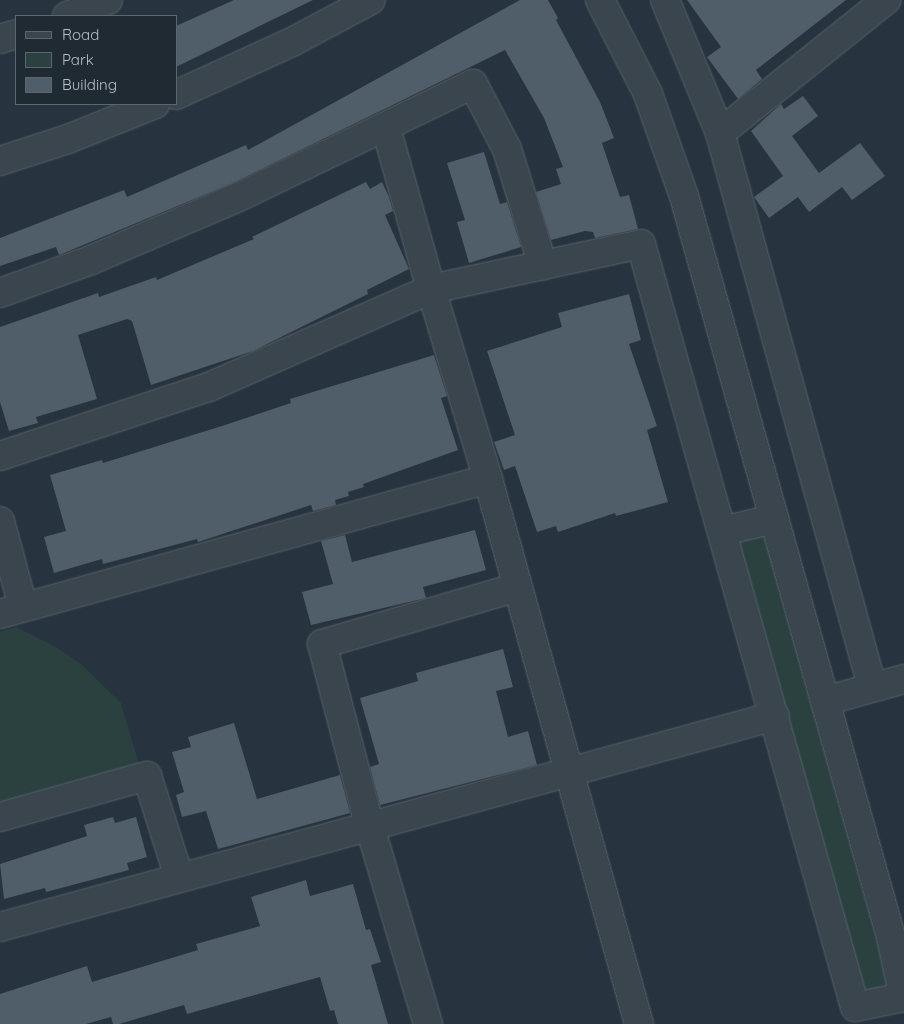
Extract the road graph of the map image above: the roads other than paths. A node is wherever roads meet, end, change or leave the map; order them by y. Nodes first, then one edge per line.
1 (108, 0) edge
2 (371, 0) edge
3 (600, 0) edge
4 (665, 0) edge
5 (886, 0) edge
6 (70, 15) edge
7 (15, 34) edge
8 (0, 39) edge
9 (178, 94) edge
10 (153, 105) edge
11 (386, 128) junction
12 (720, 133) junction
13 (0, 161) edge
14 (543, 266) junction
15 (431, 289) junction
16 (0, 292) edge
17 (0, 456) edge
18 (488, 479) junction
19 (774, 519) junction
20 (0, 521) edge
21 (722, 531) junction
22 (518, 587) junction
23 (12, 610) edge
24 (904, 679) edge
25 (872, 686) junction
26 (825, 701) junction
27 (775, 716) junction
28 (570, 773) junction
29 (0, 817) edge
30 (370, 824) junction
31 (179, 877) junction
32 (0, 927) edge
33 (904, 997) edge
34 (428, 1024) edge
35 (639, 1024) edge

1 - 6 street
2 - 9 street
3 - 19 street
4 - 12 street
5 - 12 street
7 - 8 street
10 - 13 street
11 - 14 street
11 - 15 street
11 - 16 street
12 - 25 street
14 - 15 street
14 - 21 street
15 - 17 street
15 - 18 street
18 - 22 street
18 - 23 street
19 - 21 street
19 - 26 street
20 - 23 street
21 - 27 street
22 - 28 street
22 - 30 street
24 - 25 street
25 - 26 street
26 - 33 street
27 - 28 street
27 - 33 street
28 - 30 street
28 - 35 street
29 - 31 street
30 - 31 street
30 - 34 street
31 - 32 street

